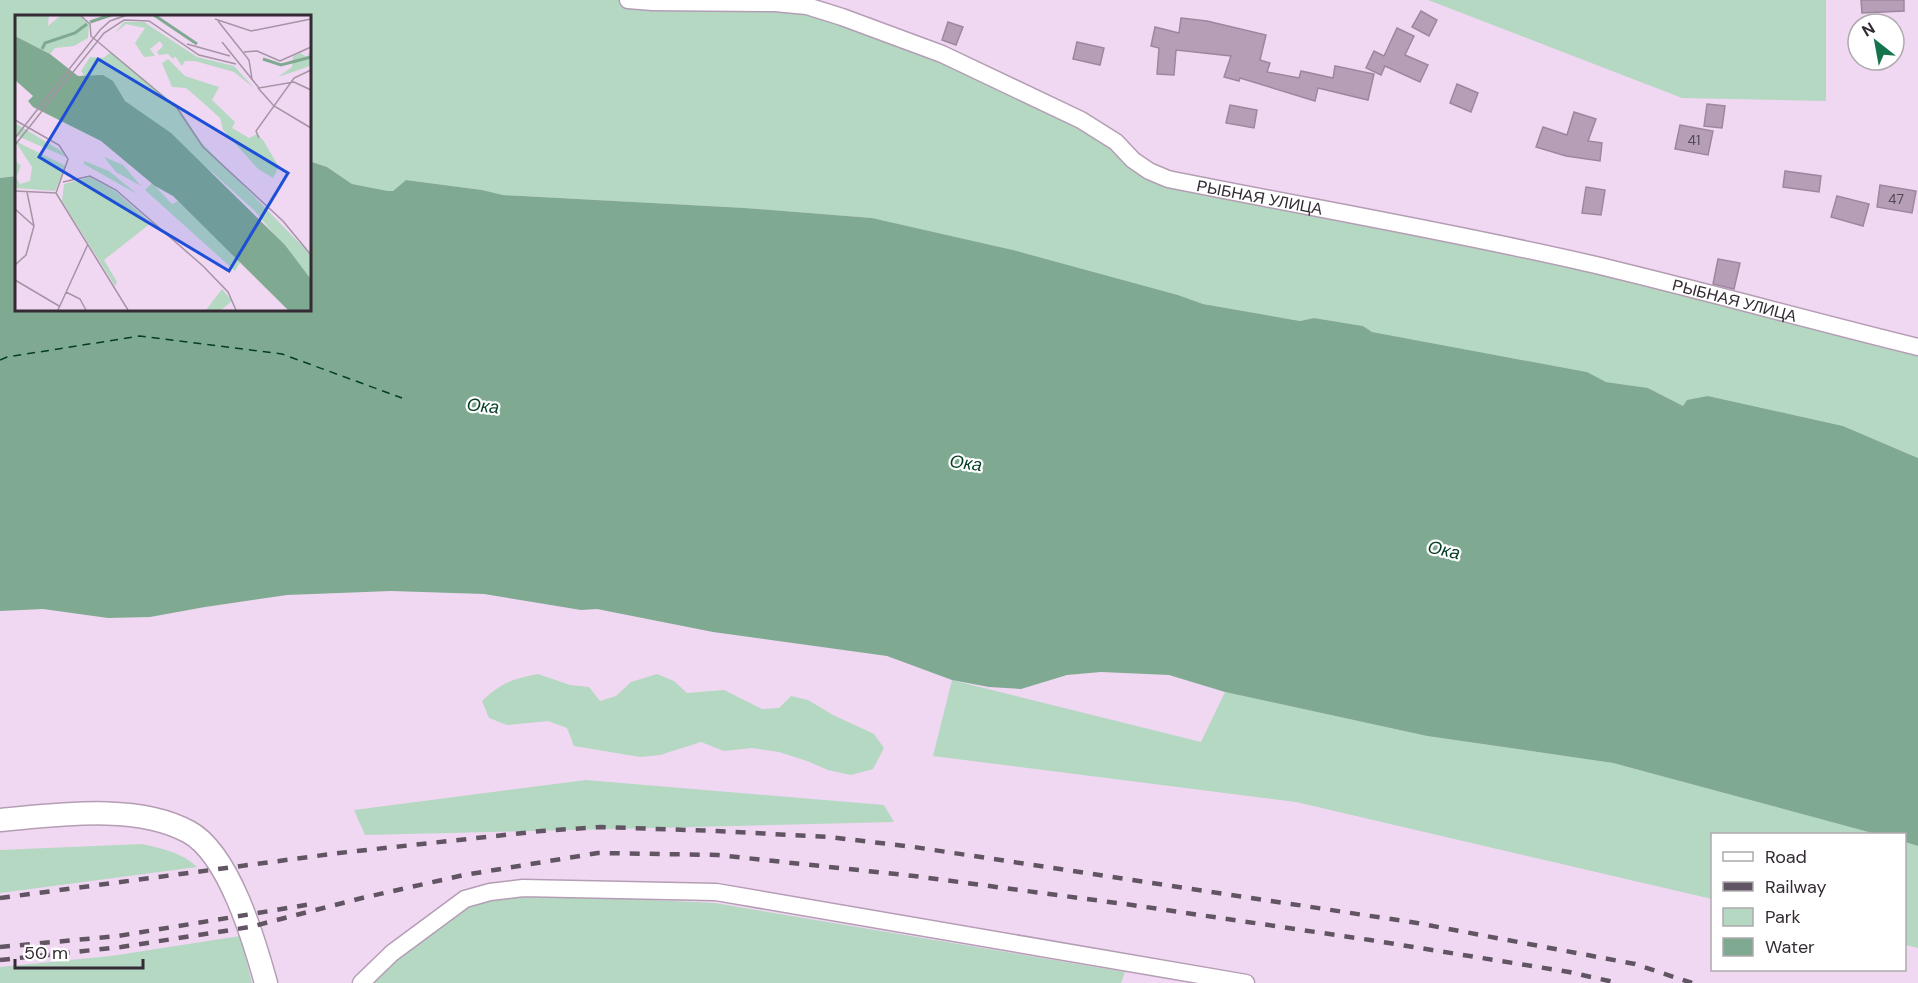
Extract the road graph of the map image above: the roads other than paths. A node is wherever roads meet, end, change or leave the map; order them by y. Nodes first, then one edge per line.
1 (628, 0) edge
2 (1918, 347) edge
3 (0, 820) edge
4 (266, 983) edge
5 (361, 983) edge
6 (1246, 983) edge

1 - 2 street, РЫБНАЯ УЛИЦА
3 - 4 main road
5 - 6 street

